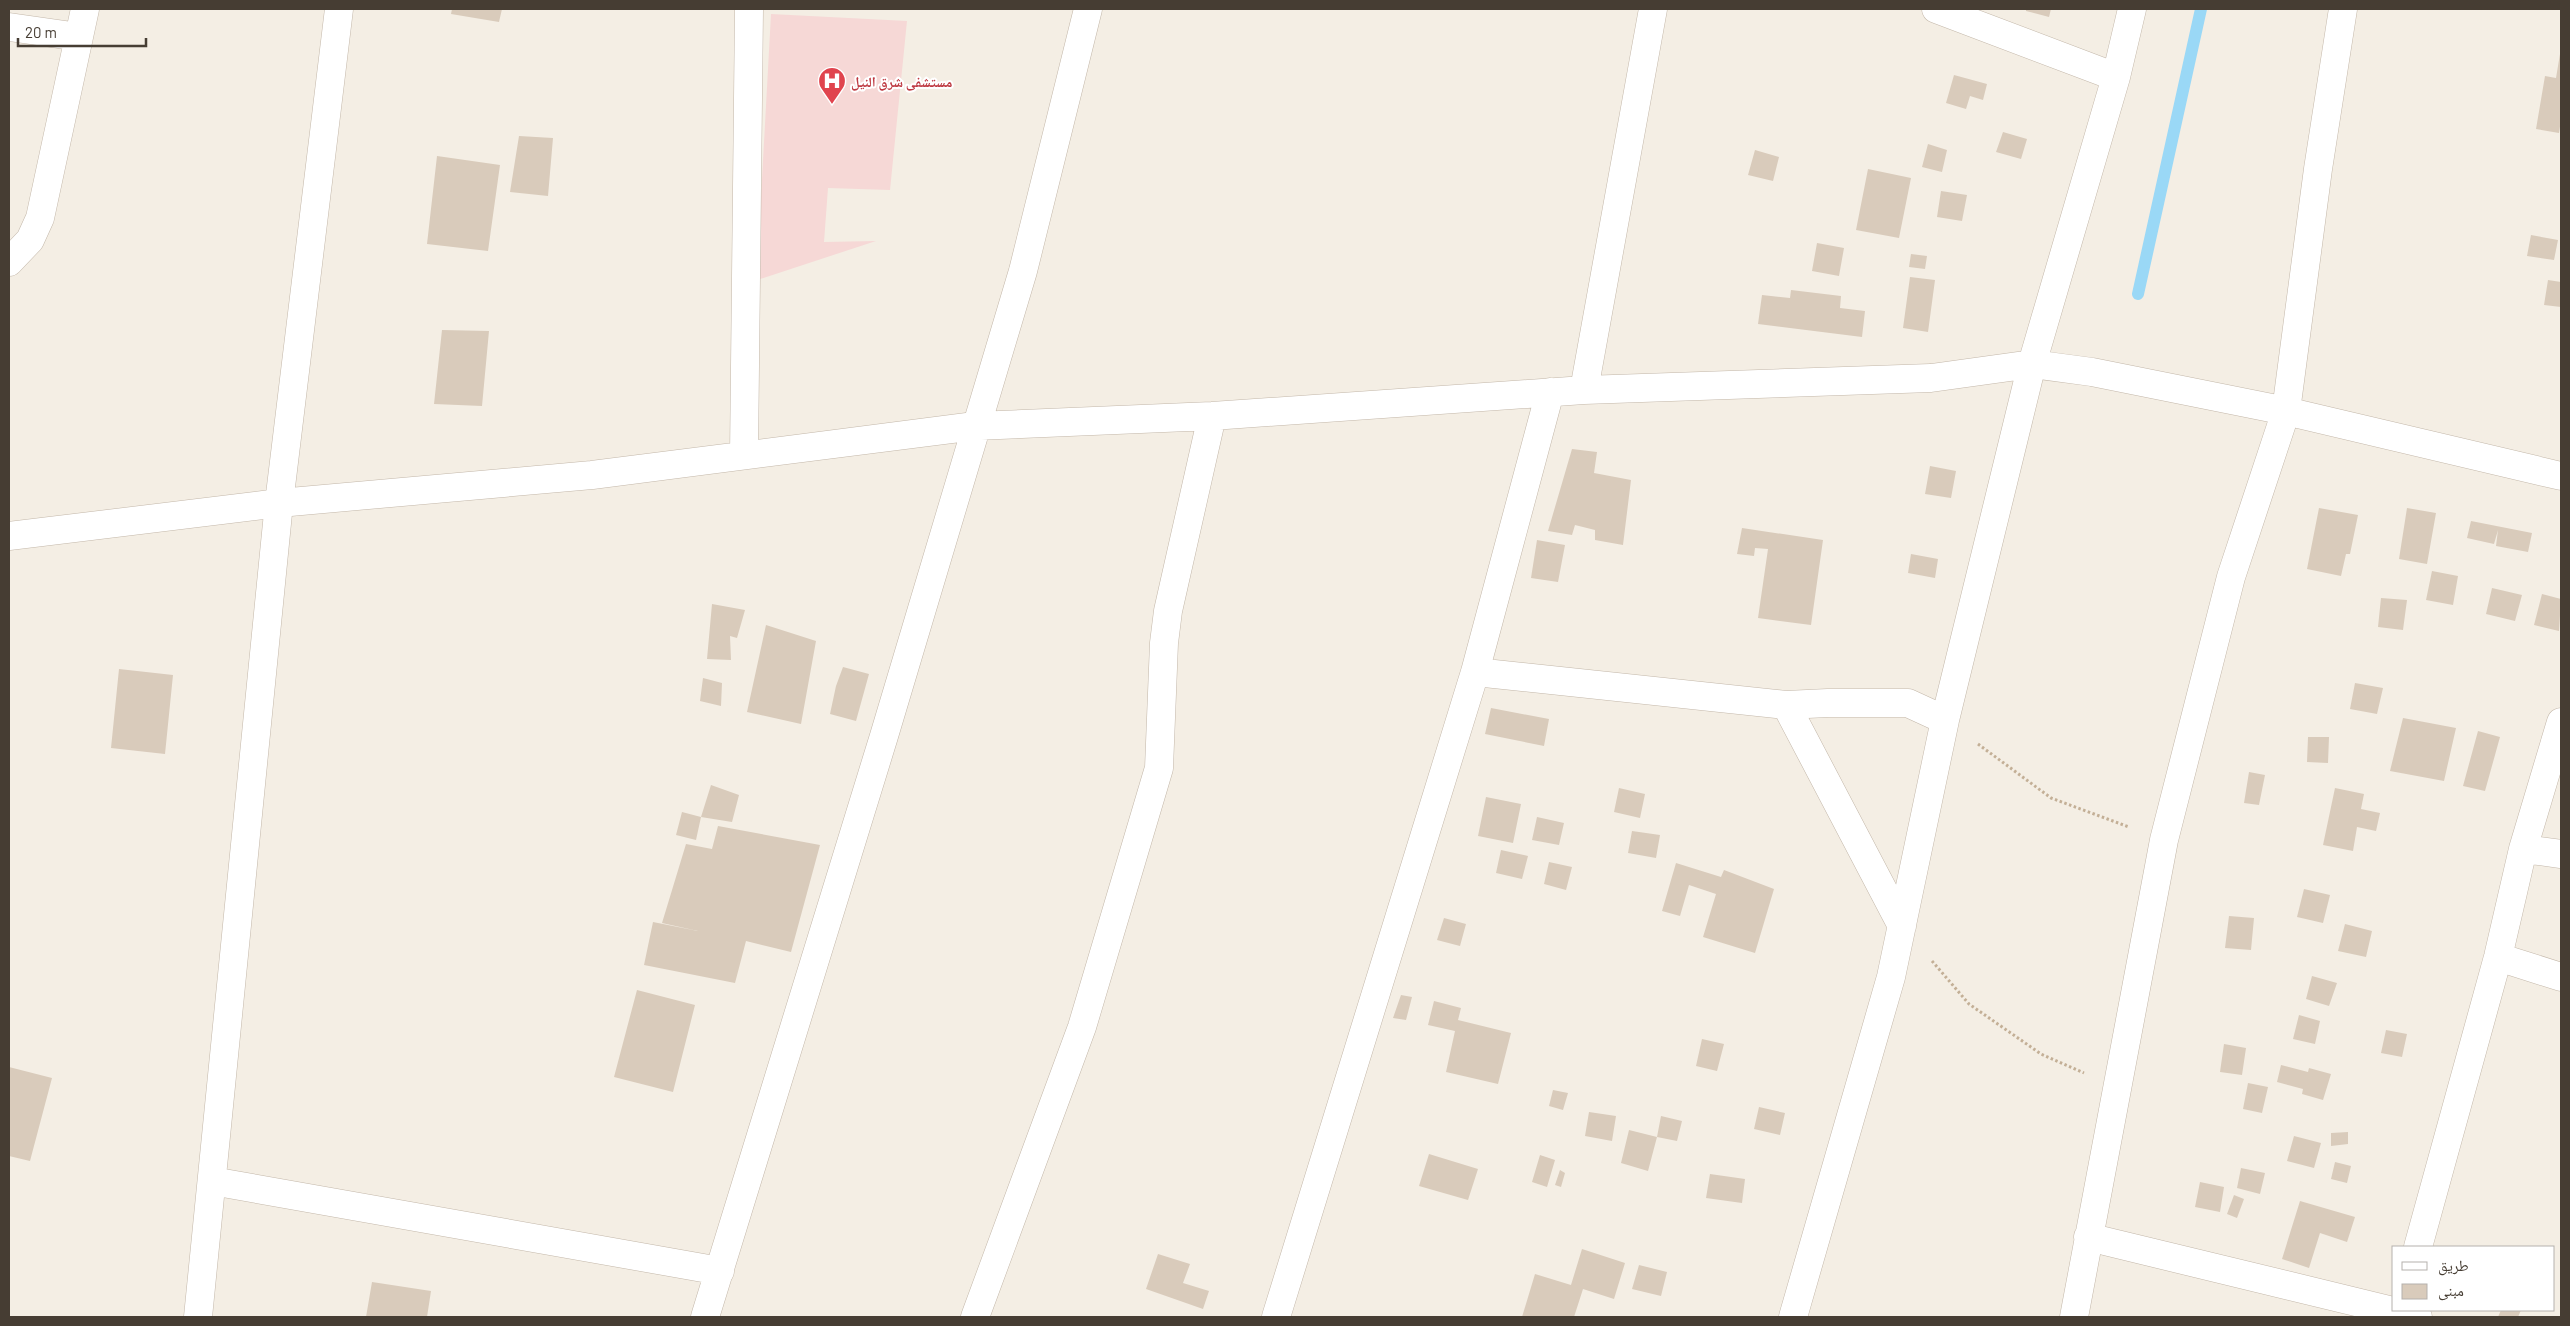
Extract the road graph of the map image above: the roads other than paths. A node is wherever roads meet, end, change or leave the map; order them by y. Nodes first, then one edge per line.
1 (85, 9) edge
2 (339, 9) edge
3 (749, 9) edge
4 (1088, 9) edge
5 (1653, 9) edge
6 (1936, 9) edge
7 (2132, 9) edge
8 (2343, 9) edge
9 (9, 27) edge
10 (79, 37) junction
11 (2116, 77) junction
12 (9, 262) edge
13 (2032, 364) junction
14 (1584, 390) junction
15 (1550, 392) junction
16 (2286, 411) junction
17 (1212, 416) junction
18 (975, 426) junction
19 (744, 455) junction
20 (2561, 476) edge
21 (279, 503) junction
22 (9, 536) edge
23 (1474, 672) junction
24 (1786, 705) junction
25 (1945, 720) junction
26 (2561, 722) edge
27 (2523, 849) junction
28 (2561, 854) edge
29 (1902, 926) junction
30 (2498, 957) junction
31 (2561, 977) edge
32 (212, 1181) junction
33 (2088, 1238) junction
34 (2418, 1246) edge
35 (720, 1271) junction
36 (2392, 1311) edge
37 (2392, 1311) edge
38 (2405, 1314) edge
39 (198, 1317) edge
40 (705, 1317) edge
41 (975, 1317) edge
42 (1276, 1317) edge
43 (1793, 1317) edge
44 (2074, 1317) edge

1 - 10 street
2 - 21 street
3 - 19 street
4 - 18 street
5 - 14 street
6 - 11 street
7 - 11 street
8 - 16 street
9 - 10 street
10 - 12 street
11 - 13 street
13 - 14 street
13 - 16 street
13 - 25 street
14 - 15 street
15 - 17 street
15 - 23 street
16 - 20 street
16 - 33 street
17 - 18 street
17 - 41 street
18 - 19 street
18 - 35 street
19 - 21 street
21 - 22 street
21 - 32 street
23 - 24 street
23 - 42 street
24 - 25 street
24 - 29 street
25 - 29 street
26 - 27 street
27 - 28 street
27 - 30 street
29 - 43 street
30 - 31 street
30 - 34 street
32 - 35 street
32 - 39 street
33 - 37 street
33 - 44 street
35 - 40 street
36 - 38 street

